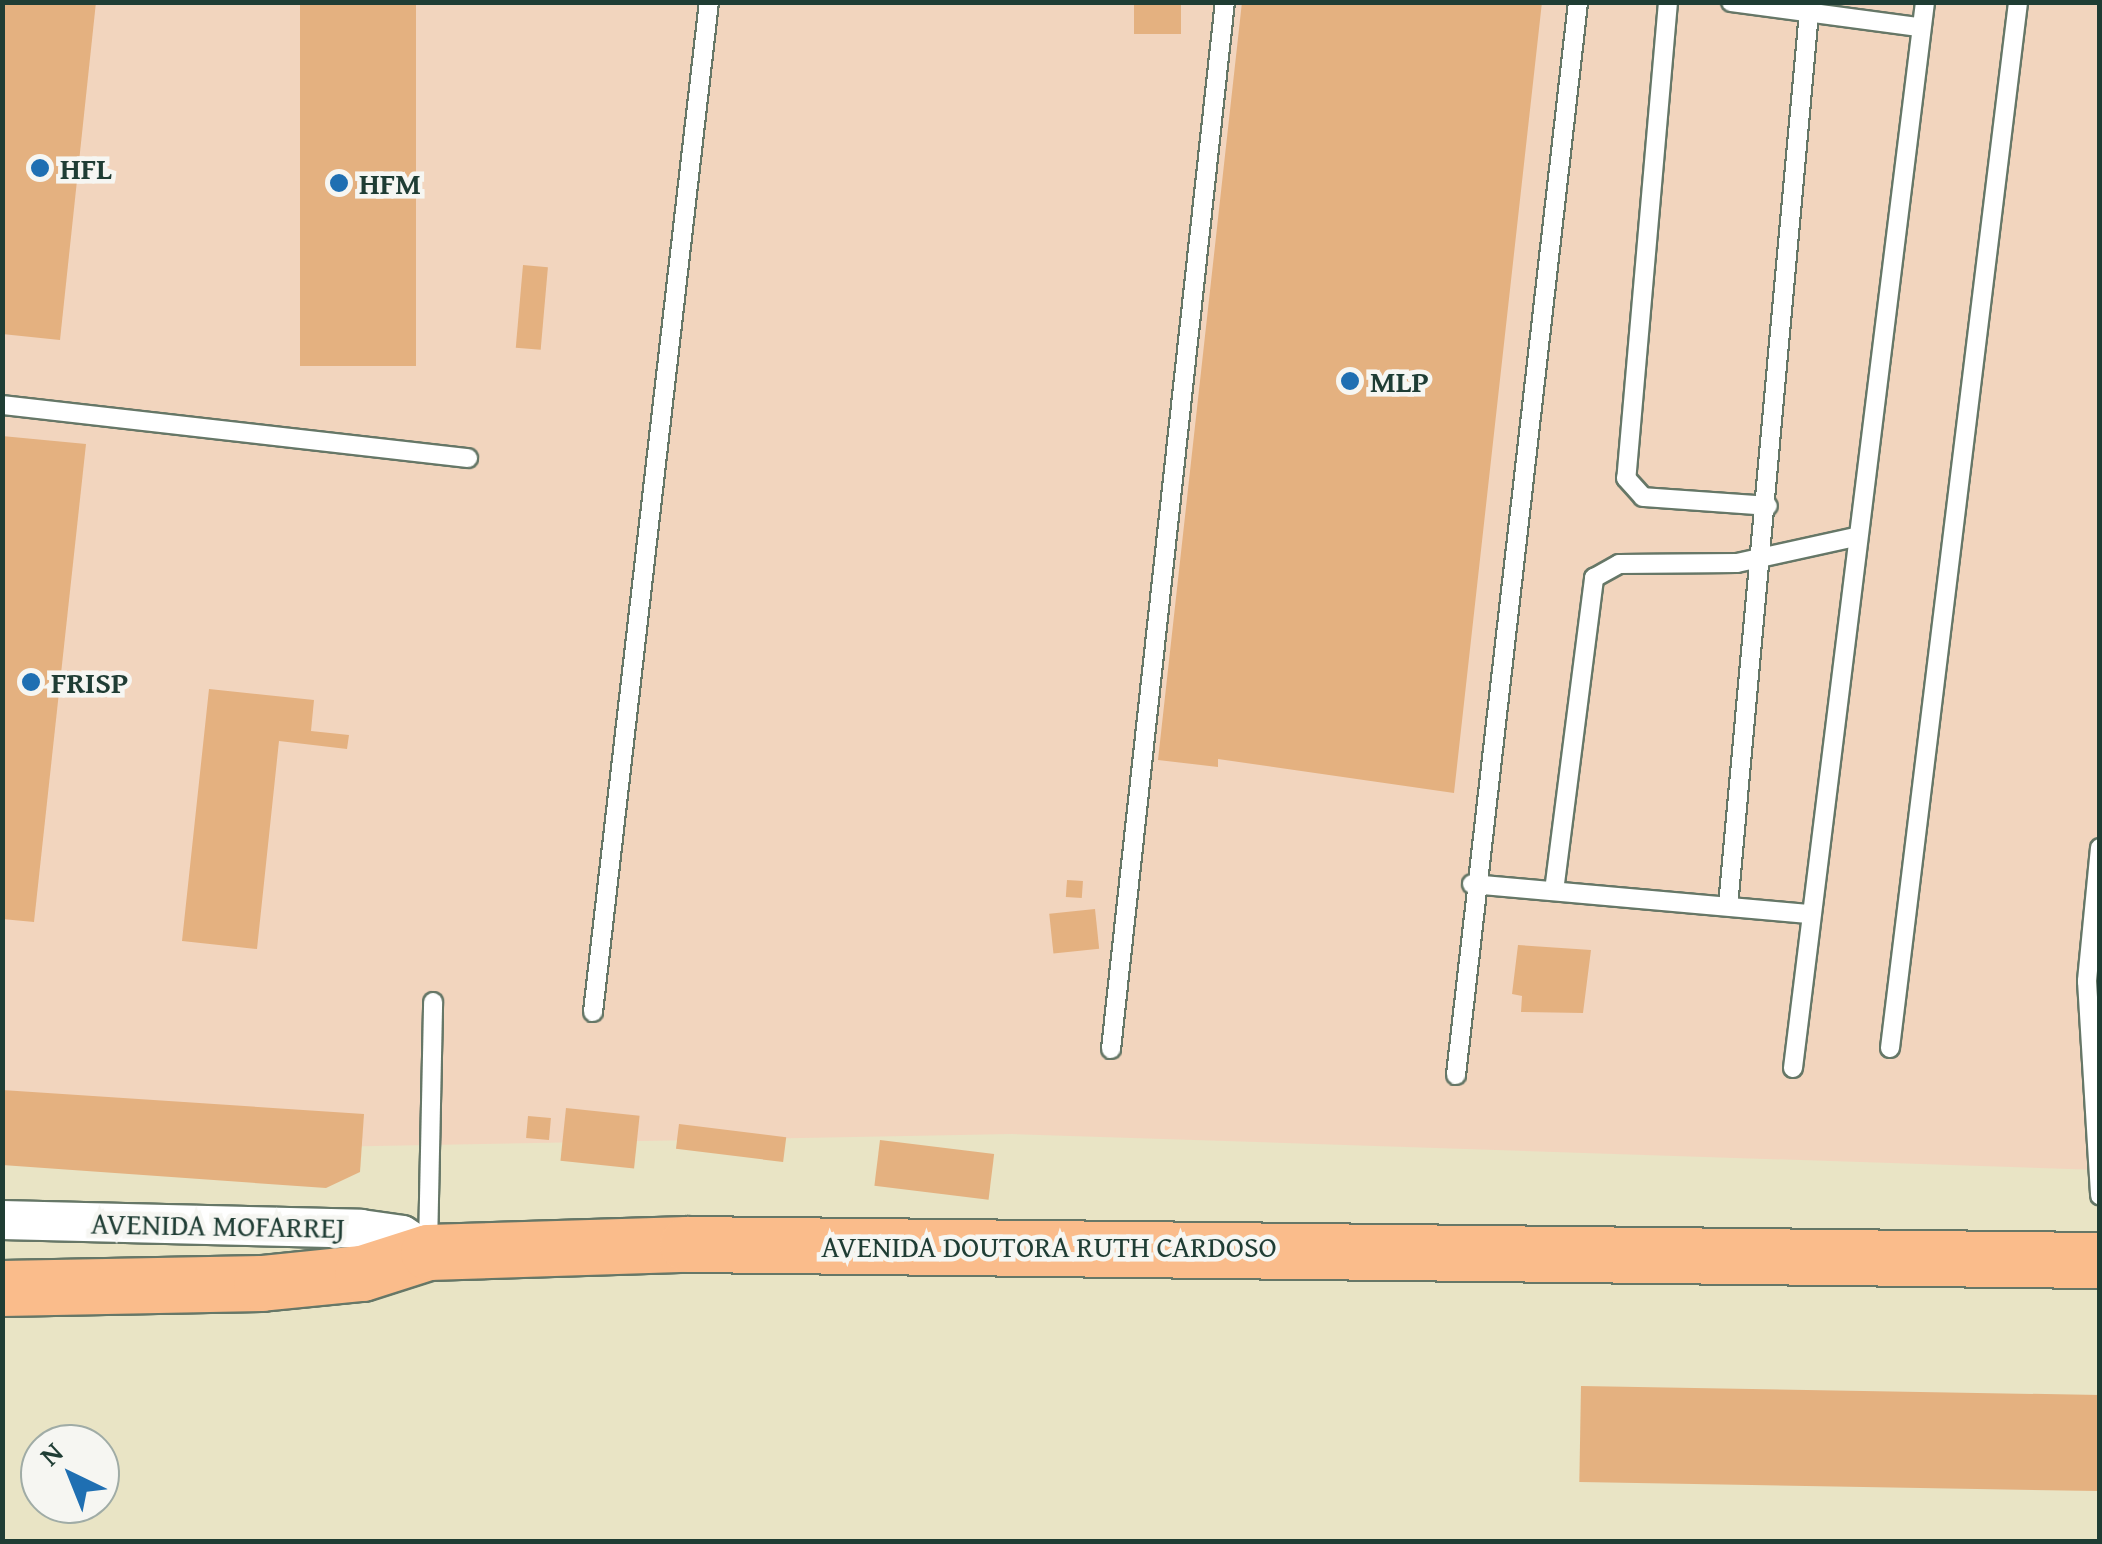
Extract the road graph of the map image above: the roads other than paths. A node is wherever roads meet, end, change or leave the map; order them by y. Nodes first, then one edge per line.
1 (709, 2) edge
2 (1225, 2) edge
3 (1578, 2) edge
4 (1668, 2) edge
5 (1731, 2) edge
6 (1925, 2) edge
7 (2018, 2) edge
8 (1809, 13) junction
9 (1919, 27) junction
10 (2, 405) edge
11 (468, 458) dead end
12 (1768, 506) junction
13 (1855, 537) junction
14 (1764, 559) junction
15 (2100, 848) edge
16 (1472, 884) junction
17 (1554, 891) junction
18 (1728, 906) junction
19 (1811, 914) junction
20 (2093, 978) edge
21 (433, 1002) dead end
22 (592, 1012) dead end
23 (1890, 1048) dead end
24 (1112, 1049) dead end
25 (1793, 1068) dead end
26 (1456, 1075) dead end
27 (2100, 1196) edge
28 (2, 1220) edge
29 (428, 1252) junction
30 (2100, 1260) edge
31 (2, 1288) edge

1 - 22 lane
2 - 24 lane
3 - 16 lane
4 - 12 lane
5 - 8 lane
6 - 9 lane
7 - 23 lane
8 - 9 lane
8 - 12 lane
9 - 13 lane
10 - 11 lane
12 - 14 lane
13 - 14 lane
13 - 19 lane
14 - 17 lane
14 - 18 lane
15 - 20 lane
16 - 17 lane
16 - 26 lane
17 - 18 lane
18 - 19 lane
19 - 25 lane
20 - 27 lane
21 - 29 lane
28 - 29 street, AVENIDA MOFARREJ
29 - 30 highway, AVENIDA DOUTORA RUTH CARDOSO
29 - 31 highway, AVENIDA DOUTORA RUTH CARDOSO

